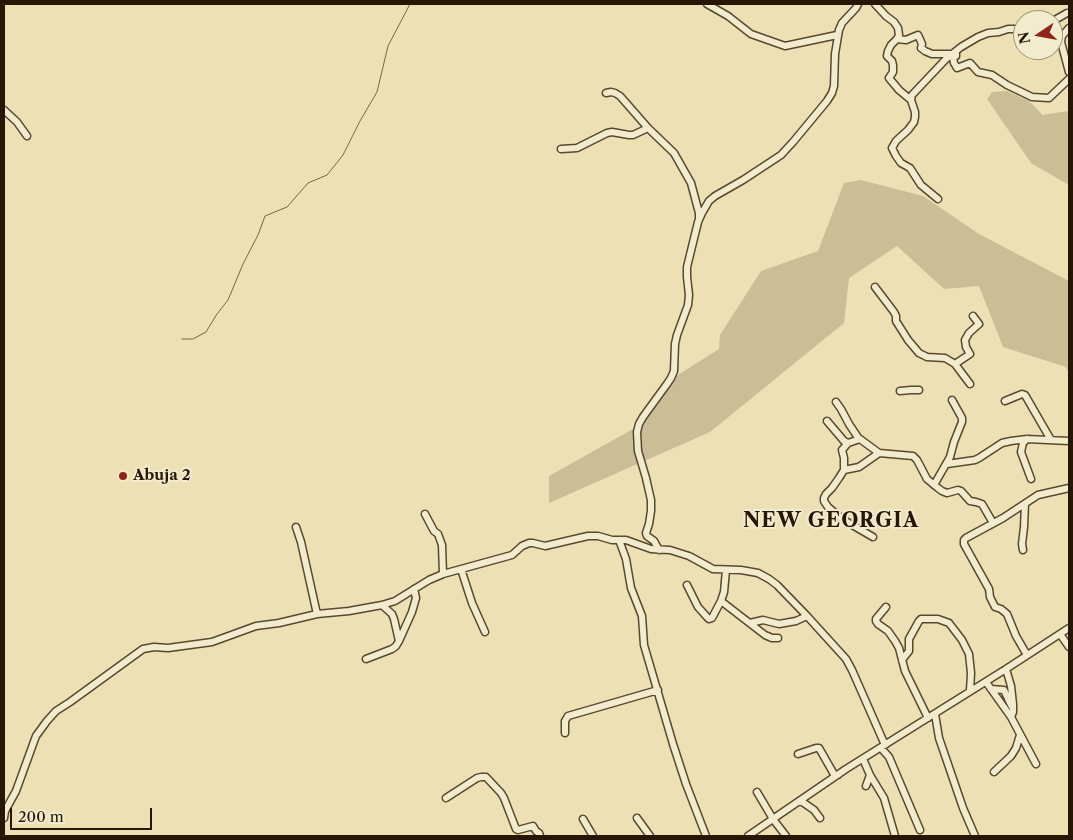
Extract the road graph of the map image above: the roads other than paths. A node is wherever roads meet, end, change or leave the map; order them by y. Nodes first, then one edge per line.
1 (707, 4) edge
2 (858, 4) edge
3 (874, 4) edge
4 (1067, 13) dead end
5 (1063, 15) edge
6 (1069, 28) edge
7 (1013, 30) edge
8 (837, 35) junction
9 (897, 39) junction
10 (954, 54) junction
11 (1069, 72) edge
12 (1069, 79) edge
13 (606, 93) dead end
14 (911, 100) junction
15 (4, 110) edge
16 (648, 128) junction
17 (27, 136) dead end
18 (561, 149) dead end
19 (938, 199) dead end
20 (698, 222) junction
21 (876, 286) dead end
22 (973, 316) dead end
23 (954, 364) junction
24 (970, 384) dead end
25 (919, 390) dead end
26 (900, 392) dead end
27 (952, 400) dead end
28 (1006, 401) dead end
29 (836, 402) dead end
30 (827, 421) dead end
31 (1027, 439) junction
32 (859, 440) junction
33 (1051, 440) junction
34 (1069, 441) edge
35 (848, 443) junction
36 (879, 453) junction
37 (947, 464) junction
38 (844, 470) junction
39 (1031, 479) dead end
40 (934, 485) junction
41 (1069, 488) edge
42 (1025, 504) junction
43 (424, 514) dead end
44 (994, 523) junction
45 (296, 527) dead end
46 (873, 537) dead end
47 (619, 540) junction
48 (659, 550) junction
49 (1023, 550) dead end
50 (461, 569) junction
51 (726, 570) junction
52 (443, 574) junction
53 (687, 585) dead end
54 (414, 589) junction
55 (395, 601) junction
56 (721, 601) junction
57 (382, 604) junction
58 (886, 607) dead end
59 (317, 614) junction
60 (392, 614) junction
61 (808, 616) junction
62 (750, 623) junction
63 (1069, 628) edge
64 (485, 632) dead end
65 (1060, 634) junction
66 (778, 638) dead end
67 (399, 641) junction
68 (1069, 647) edge
69 (1027, 655) junction
70 (366, 660) dead end
71 (902, 660) junction
72 (1006, 670) junction
73 (986, 682) junction
74 (991, 689) junction
75 (658, 690) junction
76 (970, 691) junction
77 (1013, 708) junction
78 (935, 714) junction
79 (1011, 717) junction
80 (928, 718) junction
81 (565, 733) dead end
82 (1020, 735) junction
83 (883, 746) junction
84 (798, 754) dead end
85 (862, 759) junction
86 (1036, 764) dead end
87 (846, 769) junction
88 (994, 772) dead end
89 (870, 775) junction
90 (866, 786) dead end
91 (757, 792) dead end
92 (446, 798) dead end
93 (801, 801) junction
94 (4, 818) edge
95 (637, 818) dead end
96 (820, 818) dead end
97 (583, 819) dead end
98 (773, 819) junction
99 (920, 830) dead end
100 (540, 836) edge
101 (593, 836) edge
102 (650, 836) edge
103 (706, 836) edge
104 (748, 836) edge
105 (786, 836) edge
106 (896, 836) edge
107 (976, 836) edge

1 - 8 street
2 - 8 street
3 - 9 street
4 - 5 street
6 - 11 street
7 - 10 street
8 - 20 street
9 - 10 street
9 - 14 street
10 - 12 street
10 - 14 street
13 - 16 street
14 - 19 street
15 - 17 street
16 - 18 street
16 - 20 street
20 - 48 street
21 - 23 street
22 - 23 street
23 - 24 street
25 - 26 street
27 - 37 street
28 - 33 street
29 - 32 street
30 - 35 street
31 - 33 street
31 - 37 street
31 - 39 street
32 - 35 street
32 - 36 street
33 - 34 street
35 - 38 street
36 - 38 street
36 - 40 street
37 - 40 street
38 - 46 street
40 - 44 street
41 - 42 street
42 - 44 street
42 - 49 street
43 - 52 street
44 - 69 street
45 - 59 street
47 - 48 street
47 - 50 street
47 - 75 street
48 - 51 street
50 - 52 street
50 - 64 street
51 - 56 street
51 - 61 street
52 - 54 street
53 - 56 street
54 - 55 street
54 - 67 street
55 - 57 street
55 - 60 street
56 - 62 street
57 - 59 street
57 - 60 street
58 - 71 street
59 - 94 street
60 - 67 street
61 - 62 street
61 - 83 street
62 - 66 street
63 - 65 street
65 - 68 street
65 - 69 street
67 - 70 street
69 - 72 street
71 - 76 street
71 - 80 street
72 - 73 street
72 - 77 street
73 - 74 street
73 - 76 street
74 - 77 street
74 - 79 street
75 - 81 street
75 - 103 street
76 - 78 street
77 - 79 street
78 - 80 street
78 - 107 street
79 - 82 street
80 - 83 street
82 - 86 street
82 - 88 street
83 - 85 street
83 - 99 street
84 - 87 street
85 - 87 street
85 - 89 street
87 - 93 street
89 - 90 street
89 - 106 street
91 - 98 street
92 - 100 street
93 - 96 street
93 - 98 street
95 - 102 street
97 - 101 street
98 - 104 street
98 - 105 street

